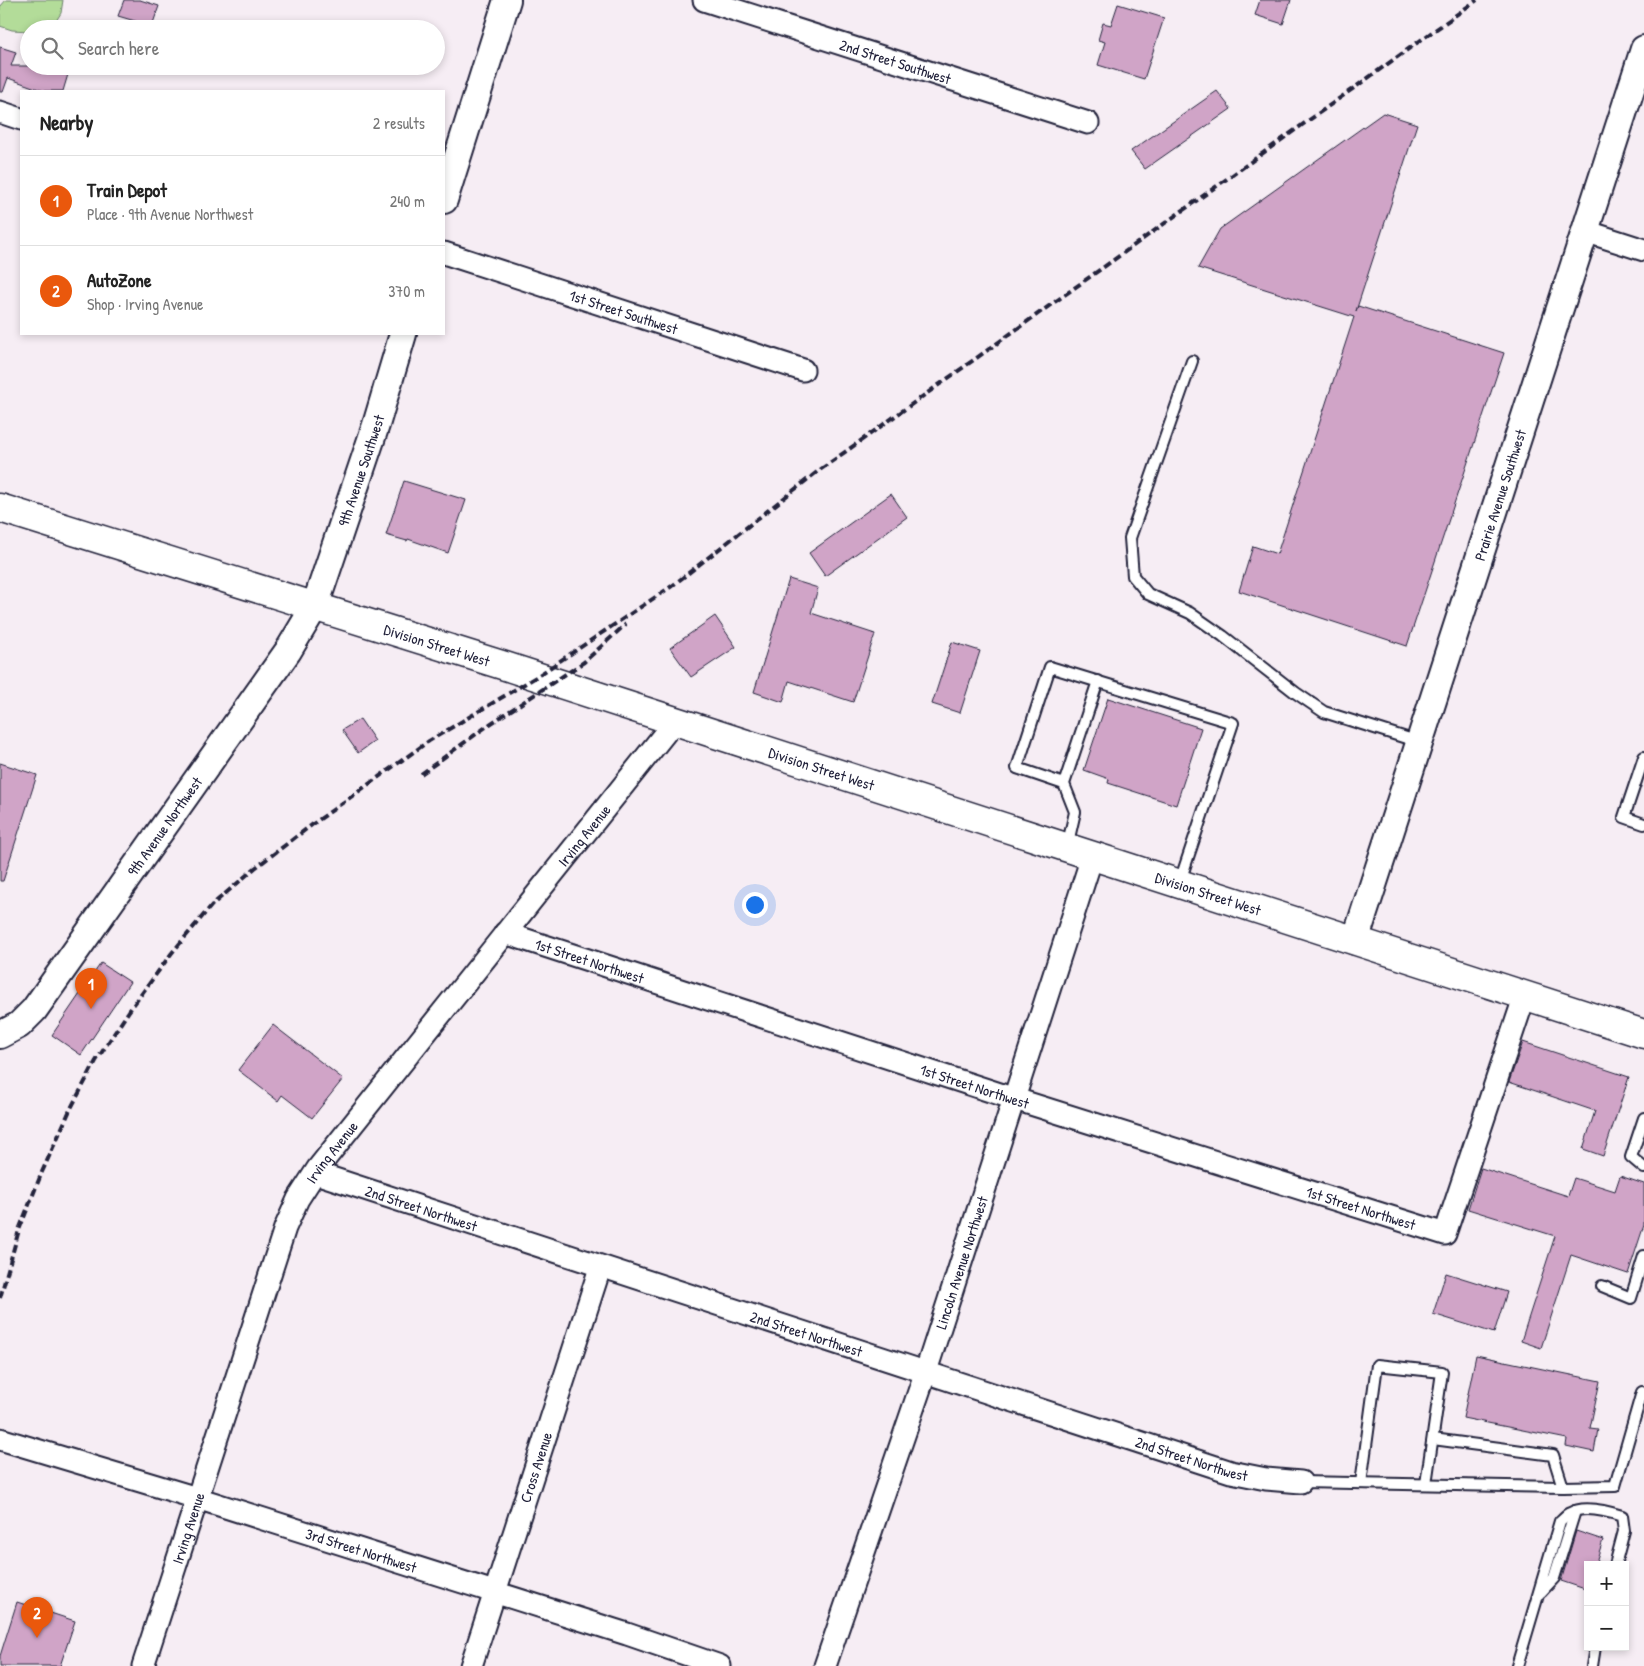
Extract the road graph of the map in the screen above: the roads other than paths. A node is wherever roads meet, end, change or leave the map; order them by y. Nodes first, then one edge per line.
1 (507, 0) edge
2 (704, 0) edge
3 (1642, 59) edge
4 (0, 112) edge
5 (20, 119) edge
6 (1088, 122) dead end
7 (445, 197) edge
8 (1585, 231) junction
9 (1644, 250) edge
10 (445, 253) edge
11 (403, 335) edge
12 (1192, 361) dead end
13 (803, 370) dead end
14 (0, 509) edge
15 (315, 606) junction
16 (1098, 681) junction
17 (674, 722) junction
18 (1420, 743) junction
19 (1644, 756) edge
20 (1064, 784) junction
21 (1644, 824) edge
22 (1067, 848) junction
23 (1092, 857) junction
24 (1179, 885) junction
25 (505, 933) junction
26 (1355, 941) junction
27 (1525, 995) junction
28 (1644, 1034) edge
29 (0, 1036) edge
30 (1014, 1099) junction
31 (1644, 1118) edge
32 (1644, 1168) edge
33 (316, 1173) junction
34 (1644, 1256) edge
35 (600, 1268) junction
36 (1602, 1286) dead end
37 (926, 1371) junction
38 (1642, 1392) dead end
39 (1433, 1438) junction
40 (0, 1439) edge
41 (1301, 1482) joint
42 (1361, 1483) junction
43 (1426, 1484) junction
44 (1563, 1487) junction
45 (197, 1498) junction
46 (1617, 1561) edge
47 (494, 1593) junction
48 (1594, 1651) edge
49 (143, 1666) edge
50 (471, 1666) edge
51 (720, 1666) edge
52 (824, 1666) edge
53 (1517, 1666) edge
54 (1592, 1666) edge

1 - 7 street
2 - 6 street, 2nd Street Southwest
3 - 8 street, Prairie Avenue Southwest
4 - 5 street
8 - 9 street
8 - 18 street, Prairie Avenue Southwest
10 - 13 street, 1st Street Southwest
11 - 15 street, 9th Avenue Southwest
12 - 18 lane
14 - 15 main road, Division Street West
15 - 17 main road, Division Street West
15 - 29 street, 9th Avenue Northwest
16 - 20 lane
16 - 20 lane
16 - 24 lane
17 - 22 main road, Division Street West
17 - 25 street, Irving Avenue
18 - 26 street, Prairie Avenue Southwest
19 - 21 lane
20 - 22 lane
22 - 23 main road, Division Street West
23 - 24 main road, Division Street West
23 - 30 street, Lincoln Avenue Northwest
24 - 26 main road, Division Street West
25 - 30 street, 1st Street Northwest
25 - 33 street, Irving Avenue
26 - 27 main road, Division Street West
27 - 28 main road, Division Street West
27 - 30 street, 1st Street Northwest
30 - 37 street, Lincoln Avenue Northwest
31 - 32 lane
33 - 35 street, 2nd Street Northwest
33 - 45 street, Irving Avenue
34 - 36 lane
35 - 37 street, 2nd Street Northwest
35 - 47 street, Cross Avenue
37 - 41 street, 2nd Street Northwest
37 - 52 street, Lincoln Avenue Northwest
38 - 44 lane
39 - 42 lane
39 - 43 lane
39 - 44 lane
40 - 45 street, 3rd Street Northwest
41 - 42 lane
42 - 43 lane
43 - 44 lane
45 - 47 street, 3rd Street Northwest
45 - 49 street, Irving Avenue
46 - 53 lane
47 - 50 street, Cross Avenue
47 - 51 street, 3rd Street Northwest
48 - 54 lane

